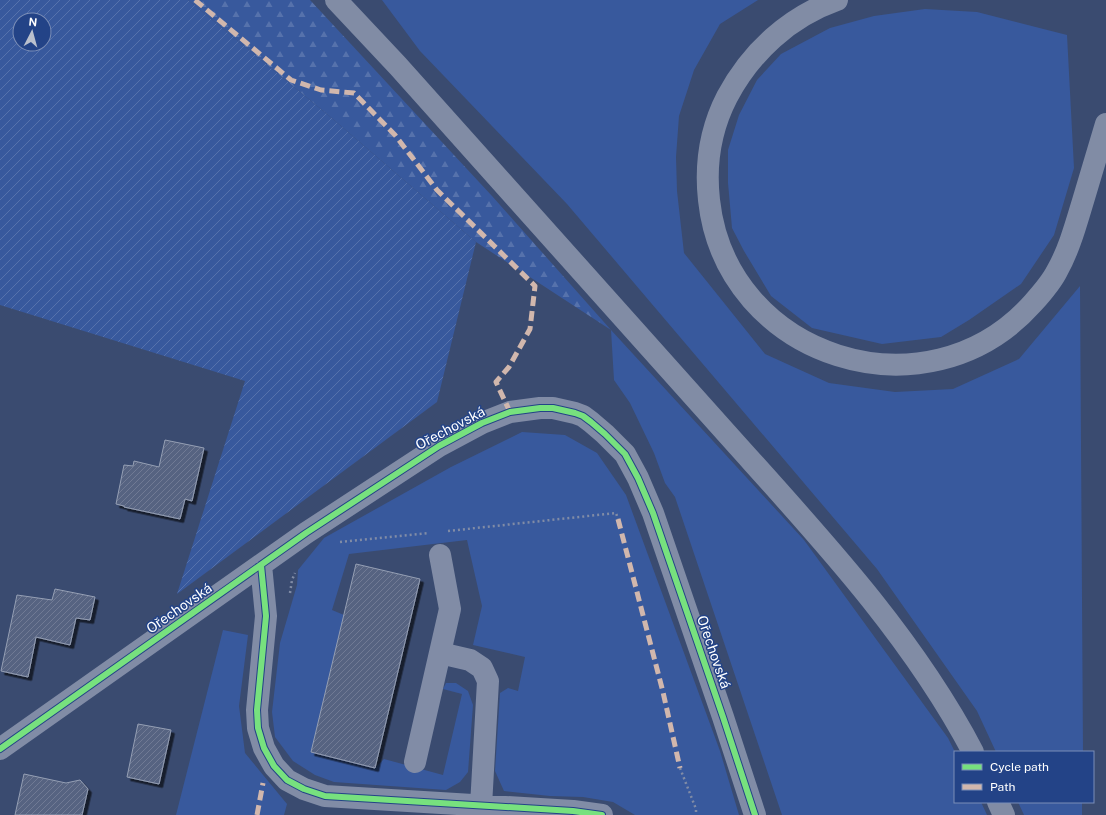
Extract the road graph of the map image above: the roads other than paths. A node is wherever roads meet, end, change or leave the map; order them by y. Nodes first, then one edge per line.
1 (336, 0) edge
2 (837, 0) edge
3 (1106, 124) edge
4 (440, 555) dead end
5 (261, 565) junction
6 (440, 653) junction
7 (0, 749) edge
8 (972, 751) edge
9 (415, 762) dead end
10 (998, 803) edge
11 (481, 806) junction
12 (602, 815) edge
13 (755, 815) edge
14 (1004, 815) edge

1 - 8 highway
2 - 3 highway
4 - 6 street
5 - 7 street, Ořechovská
5 - 11 street
5 - 13 street, Ořechovská
6 - 9 street
6 - 11 street
10 - 14 highway
11 - 12 street

